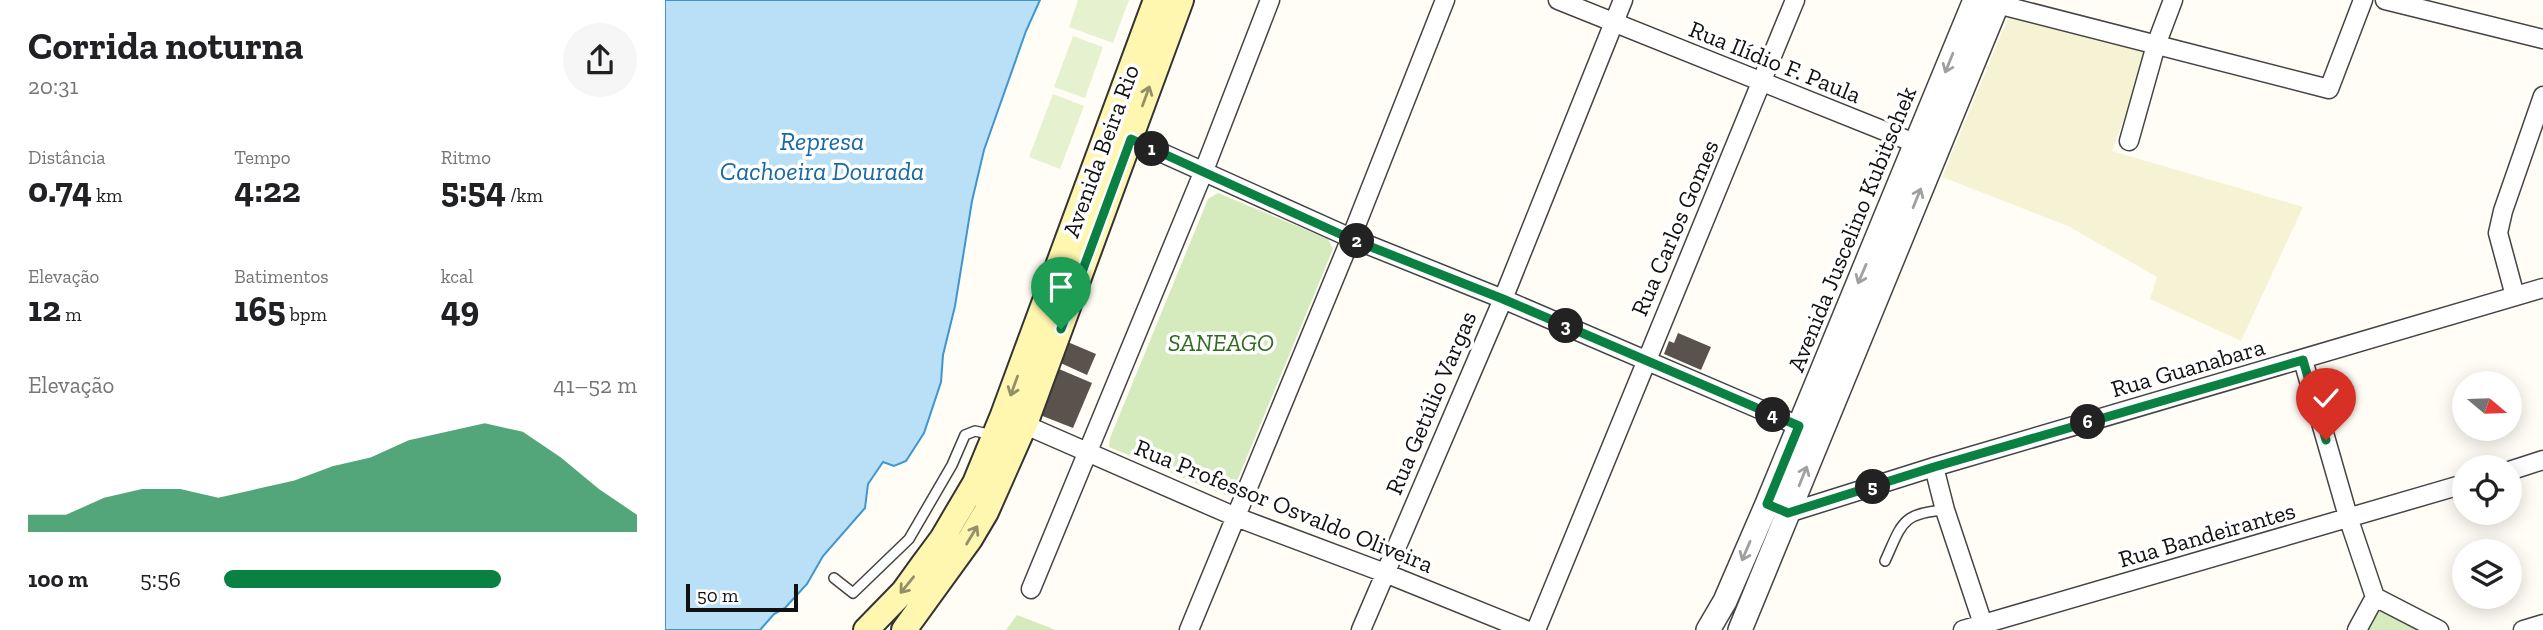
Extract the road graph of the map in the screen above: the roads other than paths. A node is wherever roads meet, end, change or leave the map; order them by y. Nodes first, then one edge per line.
1 (1156, 0) edge
2 (1181, 0) edge
3 (1271, 0) edge
4 (1445, 0) edge
5 (1558, 0) edge
6 (1623, 0) edge
7 (1795, 0) edge
8 (2173, 0) edge
9 (2363, 0) edge
10 (2385, 0) edge
11 (1987, 6) edge
12 (1613, 23) junction
13 (2543, 39) edge
14 (2156, 45) junction
15 (1762, 83) junction
16 (2543, 96) edge
17 (1131, 139) junction
18 (2129, 141) dead end
19 (1926, 148) junction
20 (1203, 173) junction
21 (1351, 239) junction
22 (2543, 288) edge
23 (2515, 296) junction
24 (1503, 299) junction
25 (1646, 360) junction
26 (1839, 360) junction
27 (2303, 360) junction
28 (1008, 425) junction
29 (1799, 426) junction
30 (1087, 453) junction
31 (2543, 460) edge
32 (1934, 467) junction
33 (2522, 467) edge
34 (2452, 488) edge
35 (1767, 504) junction
36 (1945, 510) junction
37 (1788, 513) junction
38 (1236, 517) junction
39 (2349, 520) junction
40 (1885, 561) dead end
41 (1385, 573) junction
42 (834, 578) dead end
43 (1031, 589) dead end
44 (2375, 597) junction
45 (2543, 624) edge
46 (1985, 627) edge
47 (866, 630) edge
48 (904, 630) edge
49 (1188, 630) edge
50 (1361, 630) edge
51 (1526, 630) edge
52 (1536, 630) edge
53 (1708, 630) edge
54 (1740, 630) edge
55 (1963, 630) edge
56 (2357, 630) edge
57 (2439, 630) edge
58 (2523, 630) edge

1 -> 28 main road, Avenida Beira Rio
17 -> 2 main road, Avenida Beira Rio
3 - 20 street
4 - 21 street
5 - 12 street, Rua Ilídio F. Paula
6 - 12 street, Rua Getúlio Vargas
7 - 15 street, Rua Carlos Gomes
8 - 14 street
9 - 14 street
10 - 13 street
11 - 14 street
11 - 19 street, Avenida Juscelino Kubitschek
12 - 15 street, Rua Ilídio F. Paula
12 - 24 street, Rua Getúlio Vargas
14 - 18 street
15 - 19 street, Rua Ilídio F. Paula
15 - 25 street, Rua Carlos Gomes
16 - 23 street
17 - 20 street
17 - 28 main road, Avenida Beira Rio
19 - 26 street, Avenida Juscelino Kubitschek
20 - 21 street
20 - 30 street
21 - 24 street
21 - 38 street
22 - 23 street, Rua Guanabara
23 - 27 street, Rua Guanabara
24 - 25 street
24 - 41 street, Rua Getúlio Vargas
25 - 29 street
25 - 52 street, Rua Carlos Gomes
26 - 29 street, Avenida Juscelino Kubitschek
37 -> 26 street, Avenida Juscelino Kubitschek
27 - 32 street, Rua Guanabara
27 - 39 street
28 - 30 street, Rua Professor Osvaldo Oliveira
28 - 42 lane
28 -> 47 main road, Avenida Beira Rio
48 -> 28 main road, Avenida Beira Rio
29 - 35 street, Avenida Juscelino Kubitschek
30 - 38 street, Rua Professor Osvaldo Oliveira
30 - 43 street
31 - 33 street
32 - 36 street
32 - 37 street, Rua Guanabara
34 - 39 street, Rua Bandeirantes
35 - 37 street
35 -> 53 street, Avenida Juscelino Kubitschek
36 - 40 lane
36 - 46 street
37 - 54 street, Avenida Juscelino Kubitschek
38 - 41 street, Rua Professor Osvaldo Oliveira
38 - 49 street
39 - 44 street
39 - 46 street, Rua Bandeirantes
41 - 50 street, Rua Getúlio Vargas
41 - 51 street, Rua Professor Osvaldo Oliveira
44 - 56 street
44 - 57 street
45 - 58 street
46 - 55 street, Rua Bandeirantes

